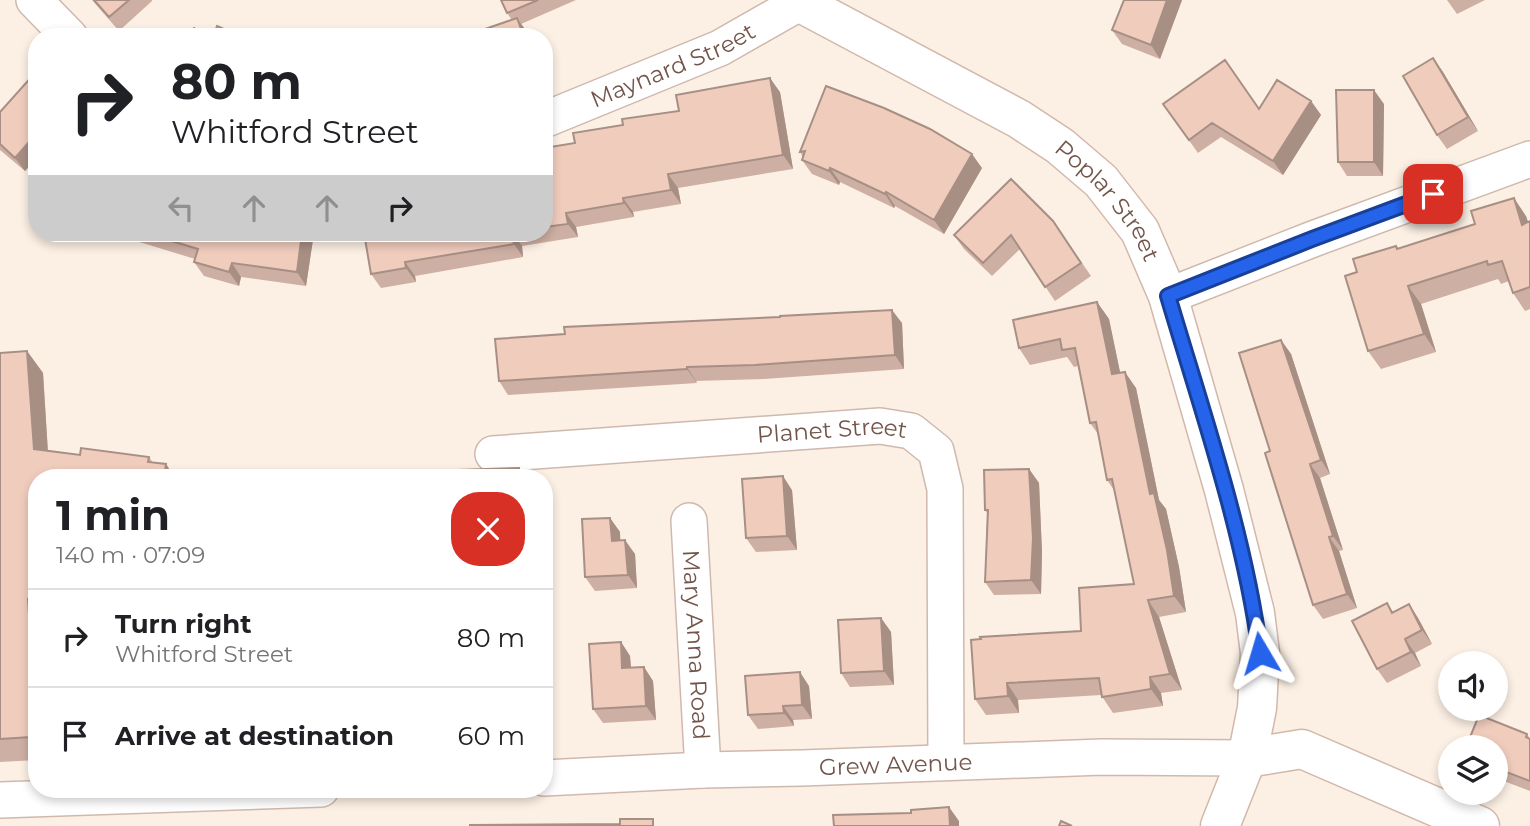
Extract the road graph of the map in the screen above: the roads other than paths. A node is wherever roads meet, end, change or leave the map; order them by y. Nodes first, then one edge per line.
1 (34, 0) edge
2 (797, 1) edge
3 (61, 28) edge
4 (553, 116) edge
5 (1530, 159) edge
6 (1168, 296) junction
7 (493, 454) dead end
8 (689, 521) dead end
9 (1247, 758) junction
10 (946, 762) junction
11 (703, 770) junction
12 (553, 778) edge
13 (58, 798) edge
14 (0, 800) edge
15 (1220, 826) edge
16 (1480, 826) edge

1 - 3 street
2 - 4 street, Maynard Street
2 - 6 street, Poplar Street
5 - 6 street
6 - 9 street, Poplar Street
7 - 10 street, Planet Street
8 - 11 street, Mary Anna Road
9 - 10 street, Grew Avenue
9 - 15 street, Poplar Street
9 - 16 street
10 - 11 street, Grew Avenue
11 - 12 street, Grew Avenue
13 - 14 street

